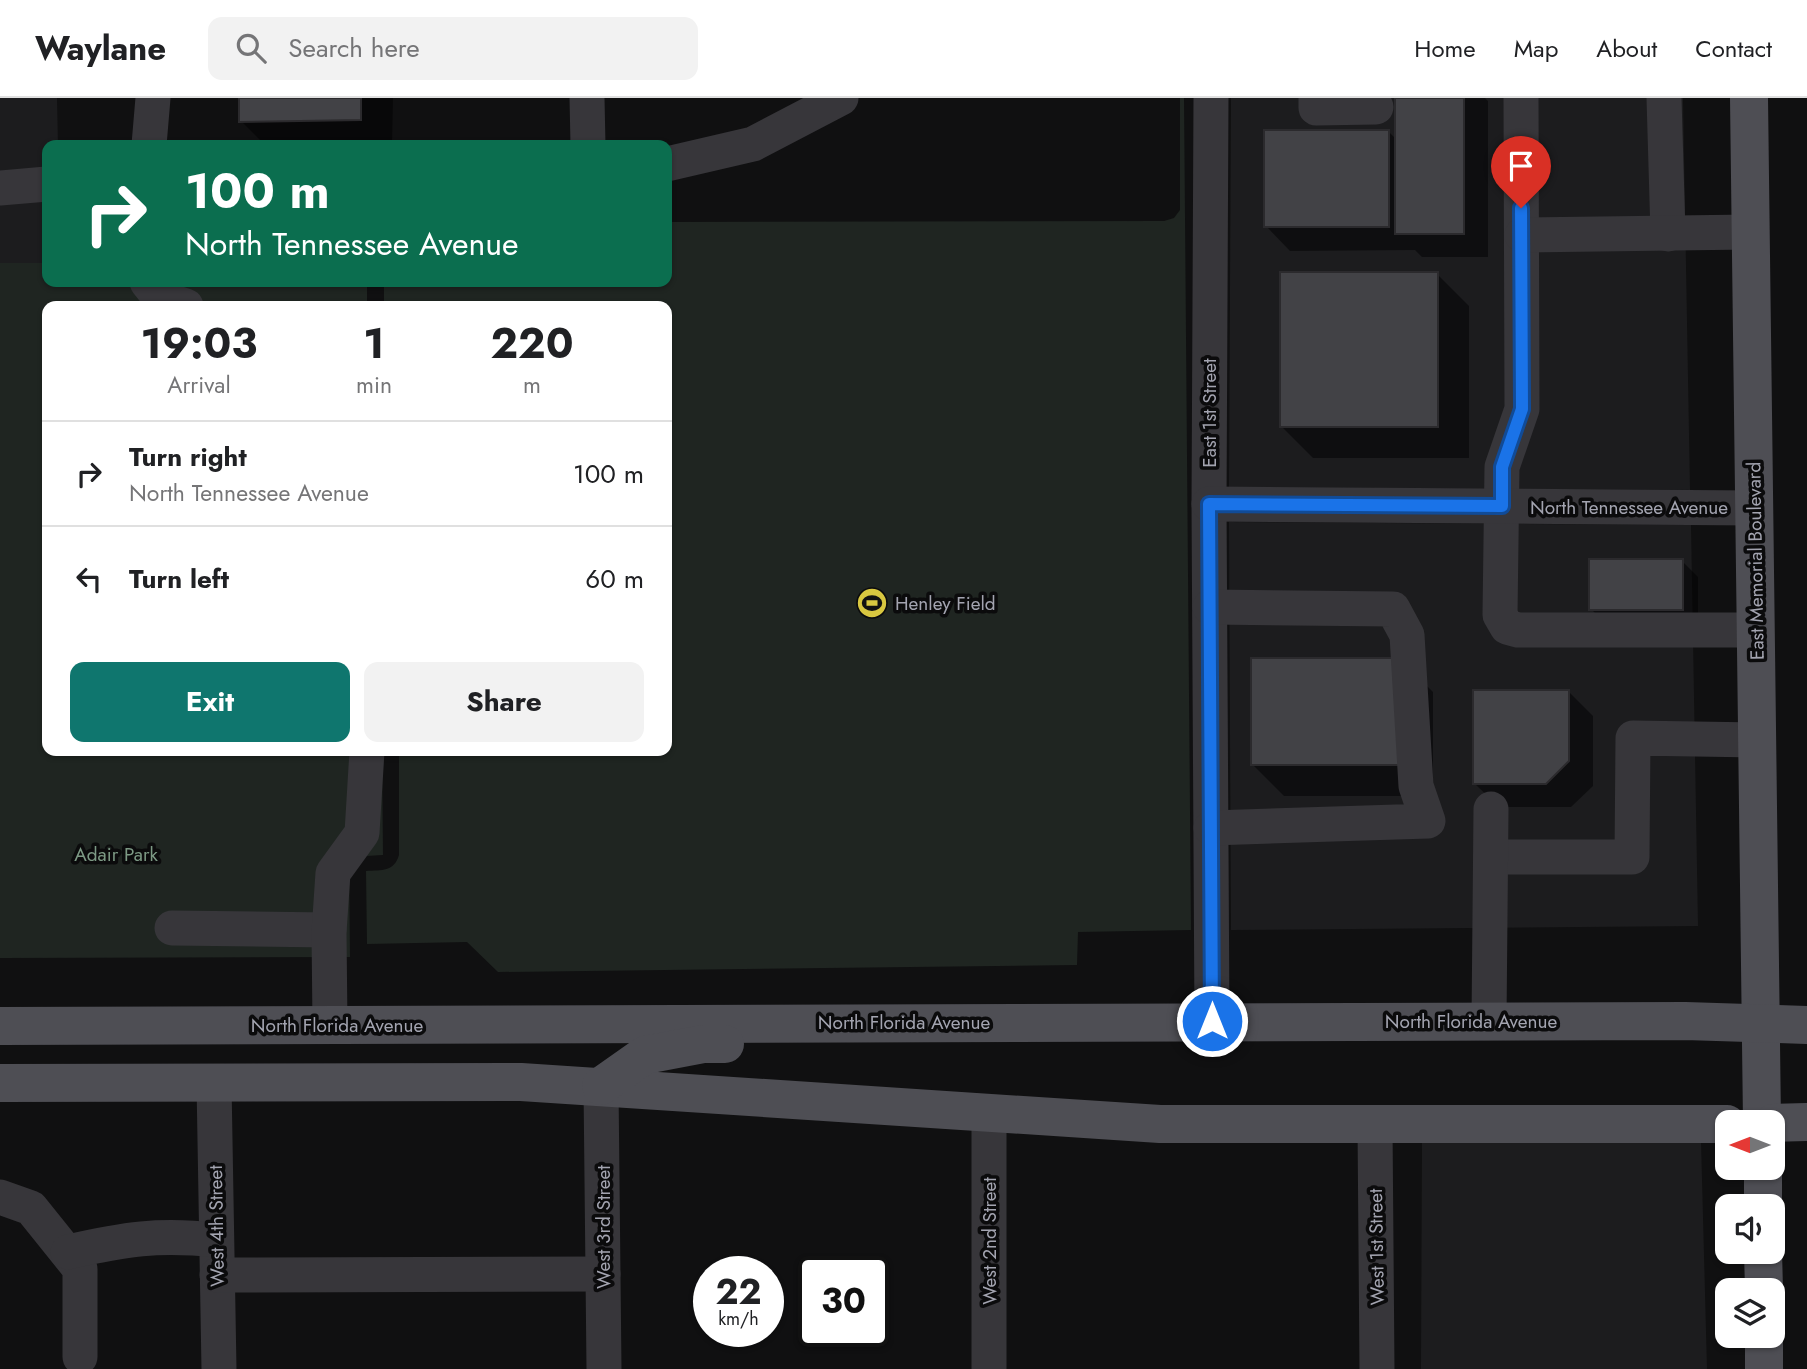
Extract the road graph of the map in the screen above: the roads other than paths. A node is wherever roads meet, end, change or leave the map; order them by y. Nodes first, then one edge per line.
1 (153, 98) edge
2 (587, 98) edge
3 (841, 98) edge
4 (1211, 98) edge
5 (1316, 98) edge
6 (1521, 98) edge
7 (1664, 98) edge
8 (1749, 98) edge
9 (1376, 107) dead end
10 (149, 140) edge
11 (588, 140) edge
12 (672, 163) edge
13 (42, 184) edge
14 (0, 188) edge
15 (1751, 232) junction
16 (1668, 234) junction
17 (1522, 235) junction
18 (151, 287) edge
19 (171, 301) edge
20 (1209, 504) junction
21 (1502, 506) junction
22 (1754, 508) junction
23 (1210, 607) junction
24 (1756, 630) junction
25 (1758, 740) junction
26 (367, 756) edge
27 (1491, 809) dead end
28 (1211, 828) junction
29 (1491, 857) junction
30 (172, 928) dead end
31 (329, 930) junction
32 (1212, 1021) junction
33 (1329, 1021) junction
34 (1489, 1021) junction
35 (1761, 1024) junction
36 (330, 1025) junction
37 (0, 1026) edge
38 (1807, 1026) edge
39 (0, 1083) edge
40 (214, 1083) junction
41 (601, 1086) junction
42 (1762, 1110) edge
43 (989, 1113) junction
44 (1807, 1122) edge
45 (1785, 1123) edge
46 (1715, 1124) edge
47 (1375, 1125) junction
48 (0, 1196) edge
49 (216, 1240) junction
50 (68, 1252) junction
51 (603, 1274) junction
52 (217, 1275) junction
53 (1764, 1348) edge
54 (80, 1357) dead end
55 (219, 1369) edge
56 (604, 1369) edge
57 (989, 1369) edge
58 (1377, 1369) edge
59 (1765, 1369) edge

1 - 10 street
2 - 11 street
3 - 12 street
4 - 20 street, East 1st Street
5 - 9 street
6 - 17 street
7 - 16 street
8 - 15 main road, East Memorial Boulevard
13 - 14 street
15 - 16 street
15 - 22 main road, East Memorial Boulevard
16 - 17 street
17 - 21 street
18 - 19 street
20 - 21 street, North Tennessee Avenue
20 - 23 street, East 1st Street
21 - 22 street, North Tennessee Avenue
21 - 24 street
22 - 24 main road, East Memorial Boulevard
23 - 28 street, East 1st Street
23 - 28 street
24 - 25 main road, East Memorial Boulevard
25 - 29 street
25 - 35 main road, East Memorial Boulevard
26 - 31 street
27 - 29 street
28 - 32 street, East 1st Street
29 - 34 street
30 - 31 street
31 - 36 street
32 - 33 main road, North Florida Avenue
32 - 36 main road, North Florida Avenue
33 - 34 main road, North Florida Avenue
33 - 41 main road
34 - 35 main road, North Florida Avenue
35 - 38 main road, North Florida Avenue
35 - 42 main road, East Memorial Boulevard
36 - 37 main road, North Florida Avenue
39 - 40 main road
40 - 41 main road
40 - 49 street, West 4th Street
41 - 43 main road
41 - 51 street, West 3rd Street
43 - 47 main road
43 - 57 street, West 2nd Street
44 - 45 main road
46 - 47 main road
47 - 58 street, West 1st Street
48 - 50 street
49 - 50 street
49 - 52 street, West 4th Street
50 - 54 street
51 - 52 street
51 - 56 street, West 3rd Street
52 - 55 street, West 4th Street
53 - 59 main road

